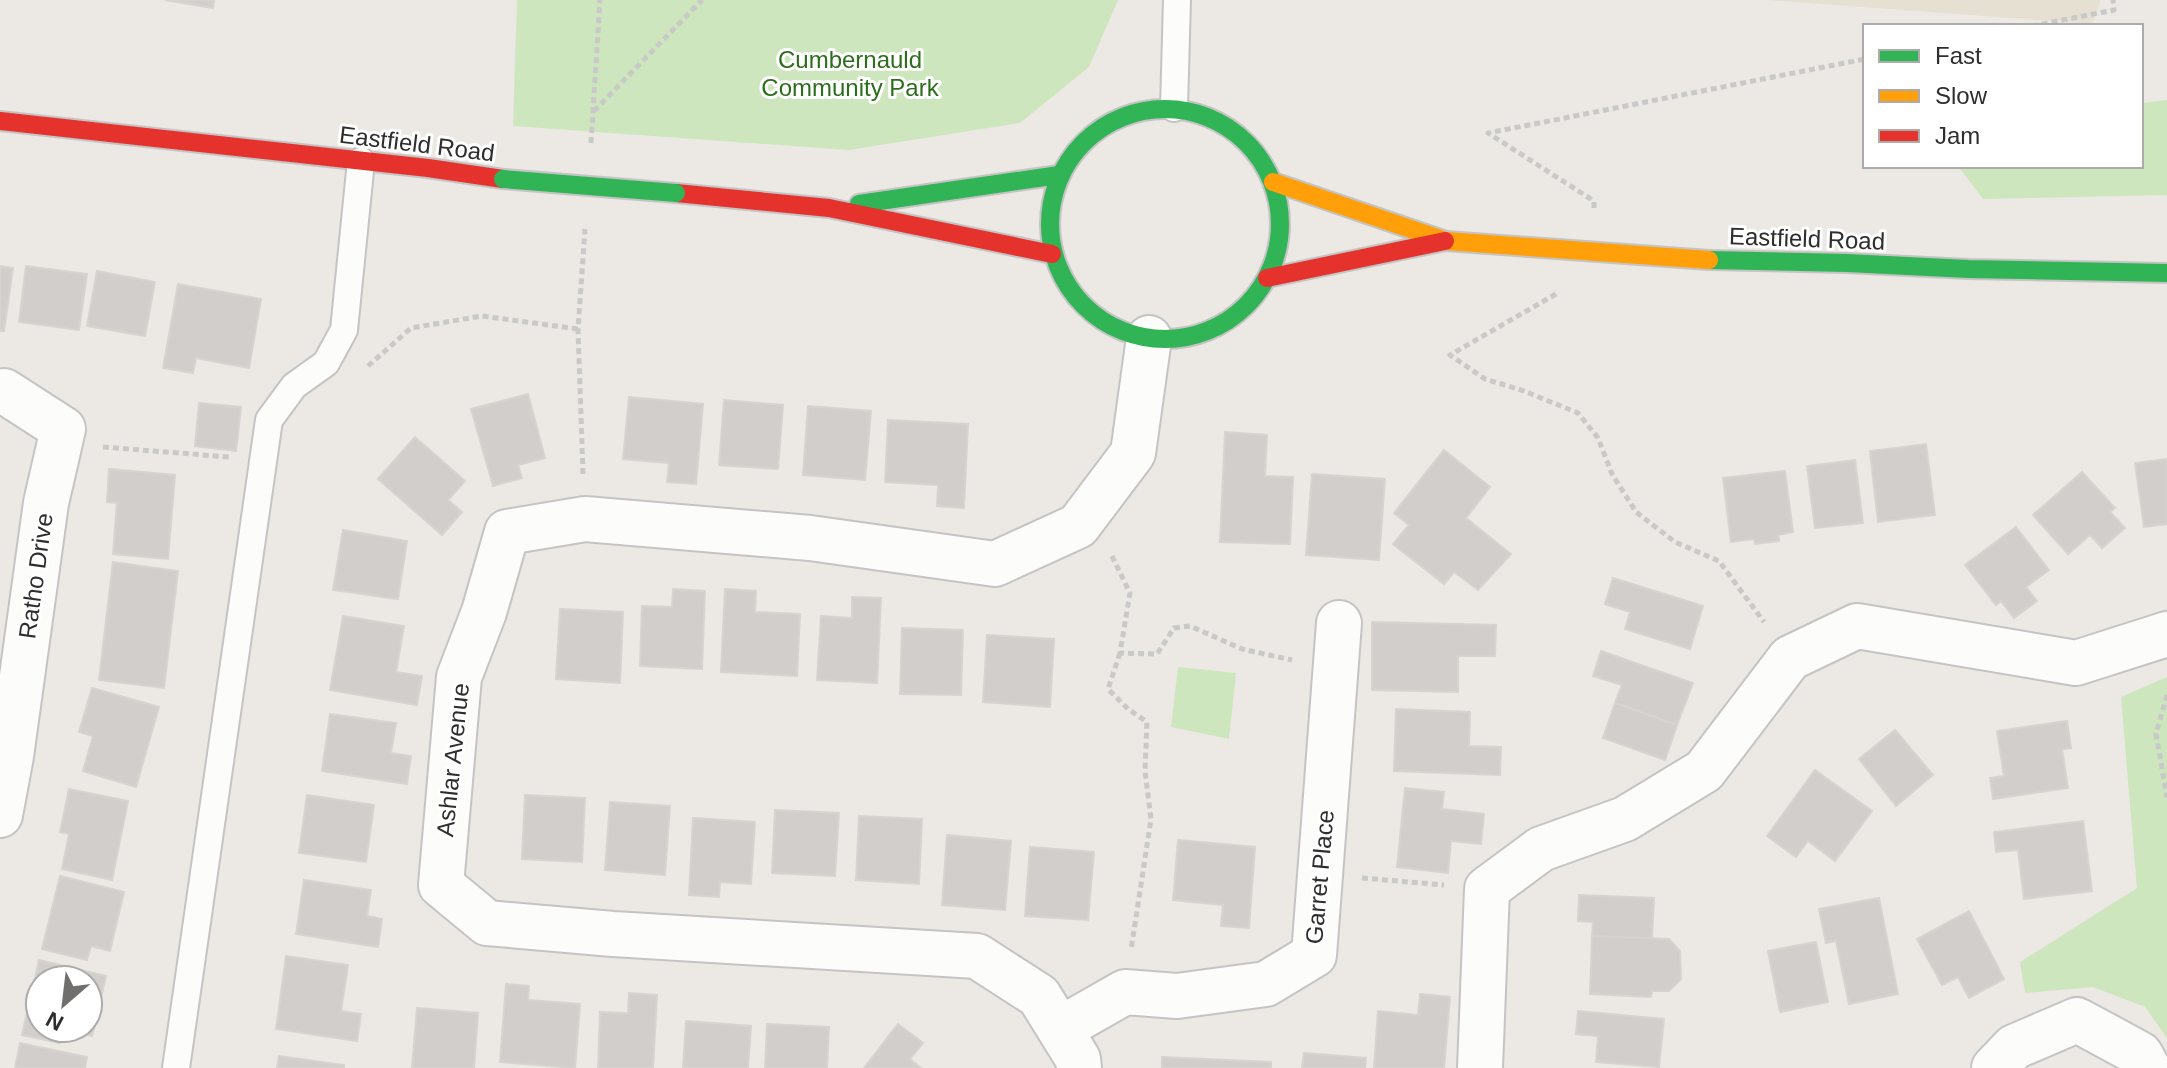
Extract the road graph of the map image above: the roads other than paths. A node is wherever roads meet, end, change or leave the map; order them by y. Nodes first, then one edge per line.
1 (1177, 0) edge
2 (1174, 108) junction
3 (0, 121) edge
4 (361, 161) junction
5 (1059, 175) junction
6 (1273, 182) junction
7 (829, 208) junction
8 (1446, 241) junction
9 (1052, 254) junction
10 (2167, 273) edge
11 (1267, 278) junction
12 (1149, 338) junction
13 (0, 392) edge
14 (1339, 623) dead end
15 (2167, 634) edge
16 (1, 804) edge
17 (1060, 1029) junction
18 (176, 1068) edge
19 (1079, 1068) edge
20 (1480, 1068) edge
21 (1994, 1068) edge
22 (2148, 1068) edge

1 - 2 lane
2 - 5 street
2 - 6 street
3 - 4 street, Eastfield Road
4 - 7 street, Eastfield Road, bridge
4 - 18 lane
5 - 7 street, Eastfield Road
5 - 9 street
6 - 8 street, Eastfield Road
6 - 11 street
7 - 9 street, Eastfield Road
8 - 10 street, Eastfield Road
8 - 11 street, Eastfield Road
9 - 12 street
11 - 12 street
12 - 17 street, Ashlar Avenue
13 - 16 street, Ratho Drive
14 - 17 street, Garret Place
15 - 20 street
17 - 19 street, Ashlar Avenue
21 - 22 street

